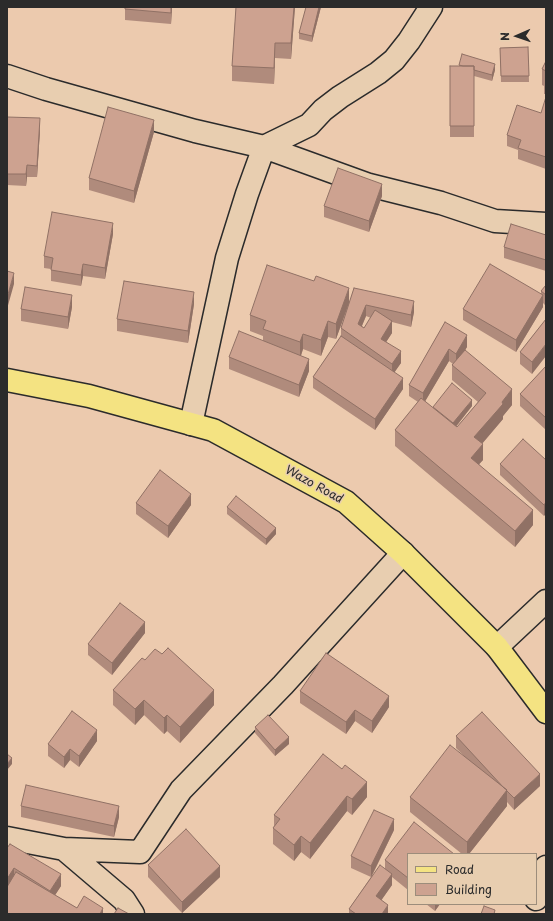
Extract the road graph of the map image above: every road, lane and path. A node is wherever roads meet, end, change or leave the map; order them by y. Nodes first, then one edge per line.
1 (432, 7) edge
2 (7, 76) edge
3 (264, 147) junction
4 (546, 224) edge
5 (7, 380) edge
6 (191, 424) junction
7 (403, 553) junction
8 (546, 601) edge
9 (497, 648) junction
10 (546, 712) edge
11 (9, 843) edge
12 (64, 849) junction
13 (546, 867) edge
14 (537, 896) edge
15 (133, 914) edge

1 - 3 street
2 - 3 street
3 - 4 street
3 - 6 street
5 - 6 main road, Wazo Road
6 - 7 main road, Wazo Road
7 - 9 main road, Wazo Road
7 - 12 street
8 - 9 street
9 - 10 main road, Wazo Road
11 - 12 street
12 - 15 street
13 - 14 street

